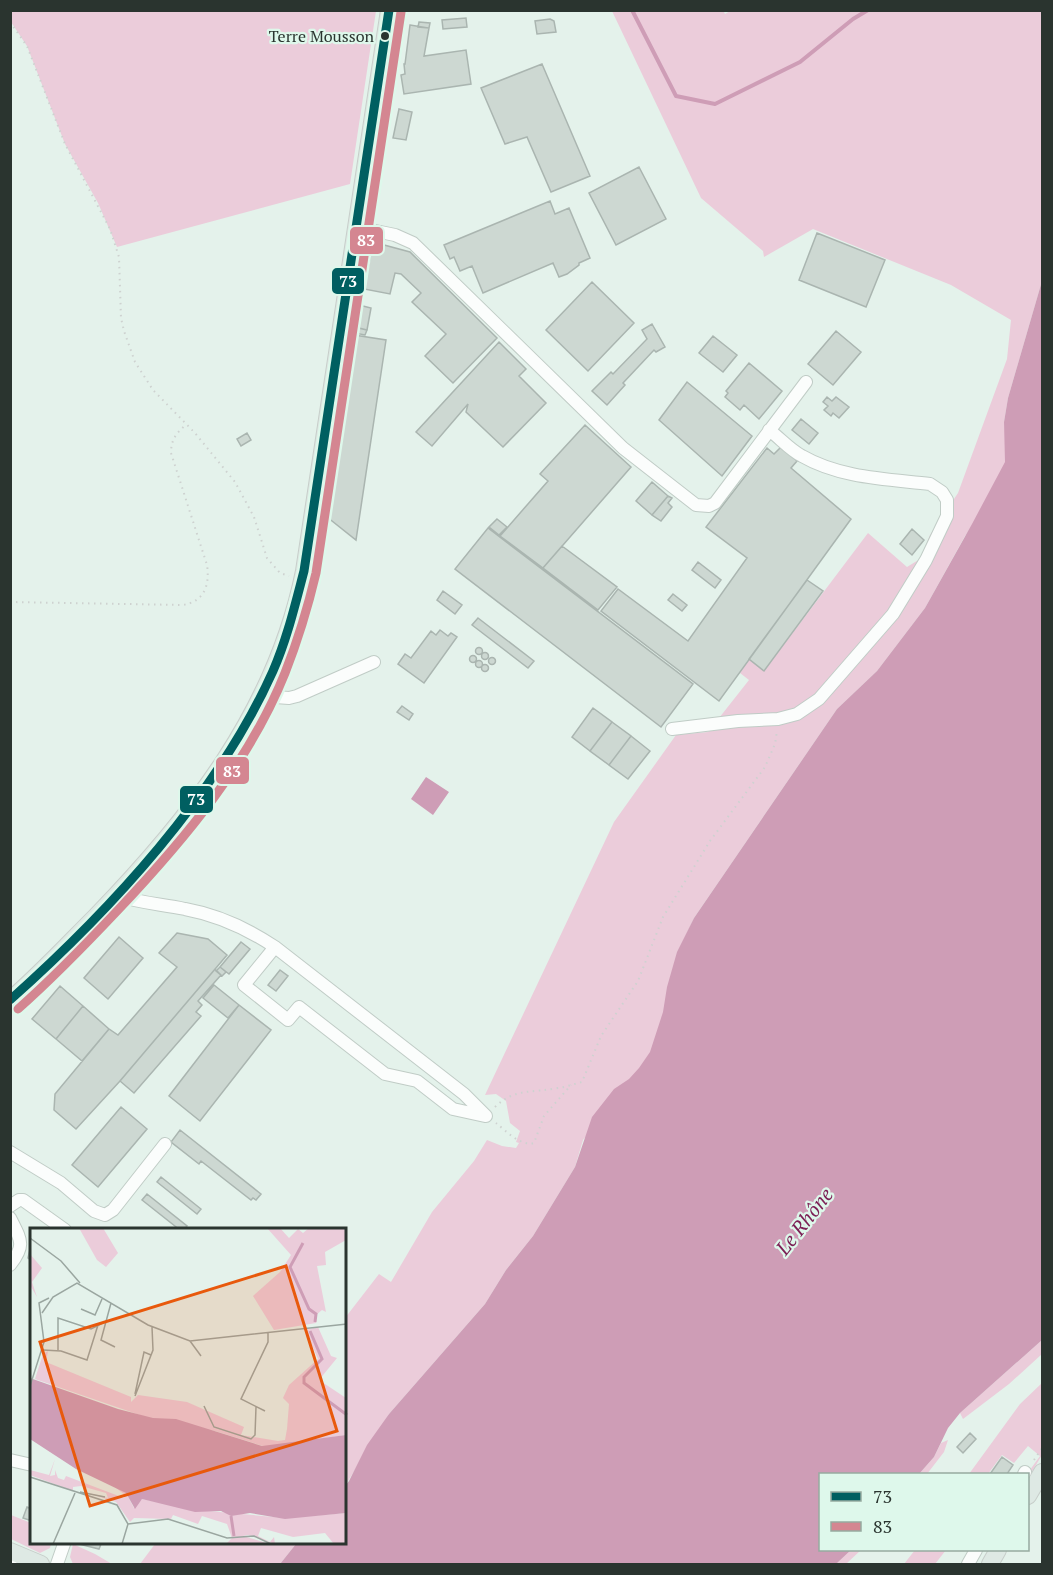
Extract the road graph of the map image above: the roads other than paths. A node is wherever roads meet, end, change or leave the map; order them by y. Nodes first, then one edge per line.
1 (388, 10) edge
2 (356, 227) junction
3 (806, 382) dead end
4 (769, 430) junction
5 (374, 662) dead end
6 (262, 696) junction
7 (672, 729) dead end
8 (116, 895) junction
9 (275, 947) junction
10 (10, 1000) edge
11 (165, 1144) dead end
12 (10, 1152) edge
13 (10, 1206) edge
14 (10, 1218) edge
15 (62, 1228) edge
16 (10, 1265) edge
17 (10, 1460) edge
18 (30, 1465) edge
19 (1042, 1472) edge
20 (1029, 1494) edge
21 (63, 1545) edge
22 (998, 1551) edge
23 (11, 1558) edge
24 (41, 1564) edge
25 (57, 1564) edge
26 (990, 1564) edge

1 - 2 main road
2 - 4 lane
2 - 6 main road
3 - 4 lane
4 - 7 lane
5 - 6 lane
6 - 8 main road
8 - 9 lane
8 - 10 main road
9 - 9 lane
11 - 12 lane
13 - 15 lane
14 - 16 lane
17 - 18 lane
19 - 20 main road
21 - 25 lane
22 - 26 main road
23 - 24 main road

